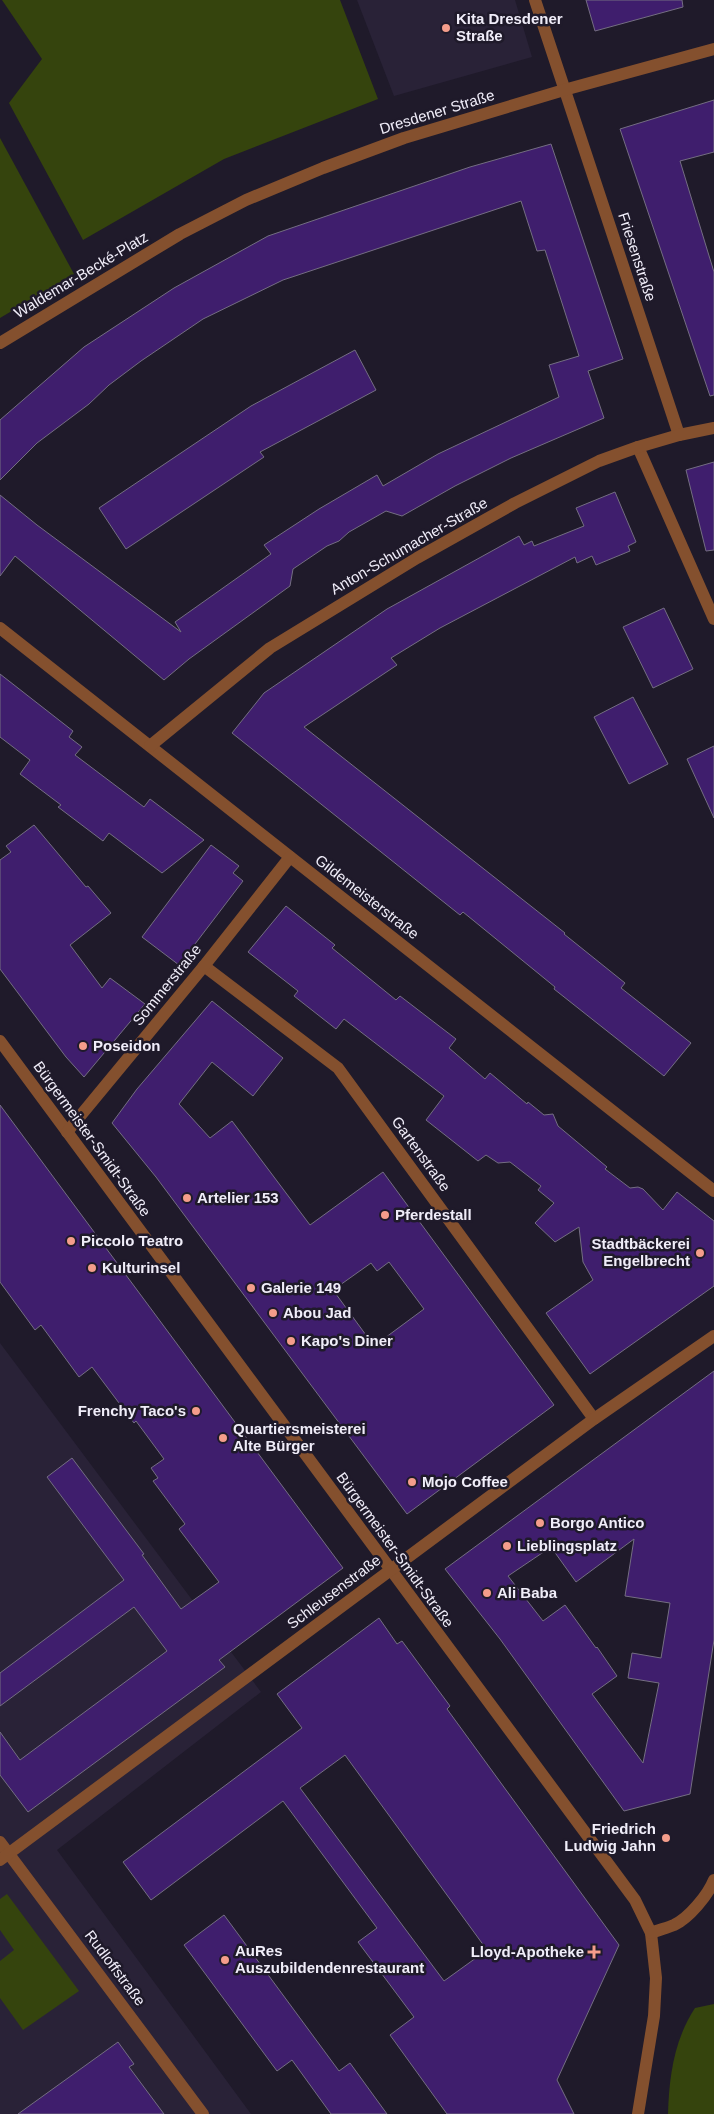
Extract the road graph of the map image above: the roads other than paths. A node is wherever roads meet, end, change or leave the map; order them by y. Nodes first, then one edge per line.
1 (535, 0) edge
2 (714, 49) edge
3 (564, 90) junction
4 (180, 234) joint
5 (0, 343) edge
6 (714, 428) edge
7 (680, 435) junction
8 (638, 447) junction
9 (714, 619) edge
10 (0, 628) edge
11 (150, 746) junction
12 (290, 857) junction
13 (204, 966) junction
14 (0, 1041) edge
15 (67, 1132) junction
16 (714, 1191) edge
17 (714, 1336) edge
18 (594, 1419) junction
19 (390, 1571) junction
20 (0, 1842) edge
21 (4, 1857) edge
22 (714, 1880) edge
23 (651, 1933) junction
24 (203, 2114) edge
25 (638, 2114) edge

1 - 3 street, Friesenstraße
2 - 3 street, Dresdener Straße
3 - 4 street, Dresdener Straße
3 - 7 street, Friesenstraße
4 - 5 street, Waldemar-Becké-Platz
6 - 7 street, Anton-Schumacher-Straße
7 - 8 street, Anton-Schumacher-Straße
8 - 9 street
8 - 11 street, Anton-Schumacher-Straße
10 - 11 street, Gildemeisterstraße
11 - 12 street, Gildemeisterstraße
12 - 13 street, Sommerstraße
12 - 16 street, Gildemeisterstraße
13 - 15 street, Sommerstraße
13 - 18 street, Gartenstraße
14 - 15 street, Bürgermeister-Smidt-Straße
15 - 19 street, Bürgermeister-Smidt-Straße
17 - 18 street, Schleusenstraße
18 - 19 street, Schleusenstraße
19 - 21 street, Schleusenstraße
19 - 23 street, Bürgermeister-Smidt-Straße
20 - 21 street, Rudloffstraße
21 - 24 street, Rudloffstraße
22 - 23 street
23 - 25 street, Bürgermeister-Smidt-Straße

